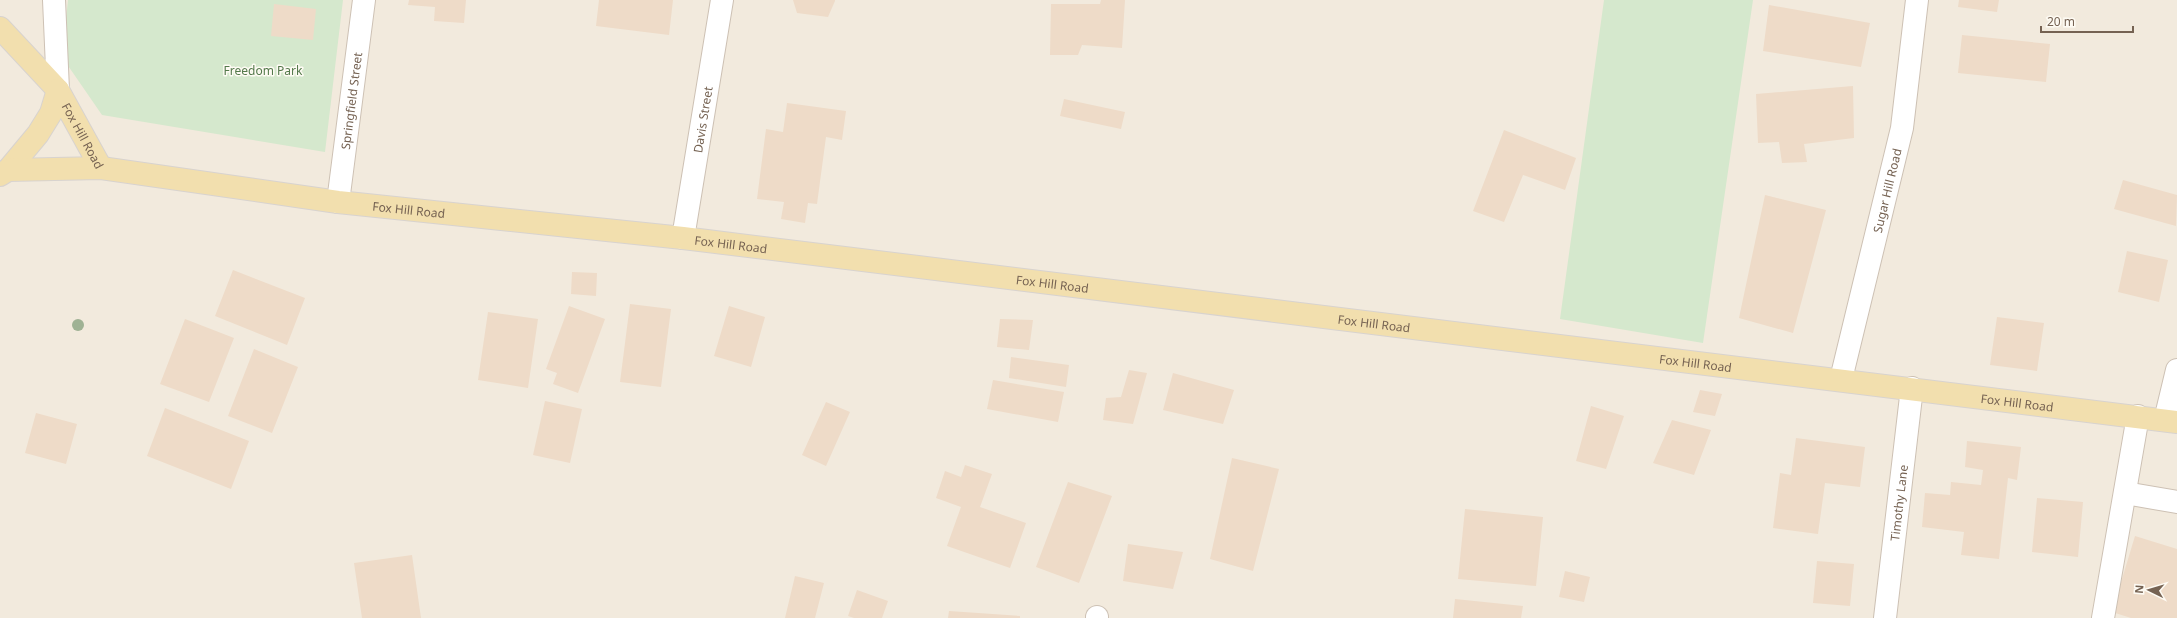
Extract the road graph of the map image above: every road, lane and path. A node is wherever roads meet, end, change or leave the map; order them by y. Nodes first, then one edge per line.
1 (54, 0) edge
2 (364, 0) edge
3 (722, 0) edge
4 (1917, 0) edge
5 (0, 28) edge
6 (58, 90) junction
7 (101, 168) junction
8 (4, 173) edge
9 (338, 202) junction
10 (683, 238) junction
11 (2177, 370) edge
12 (1841, 379) junction
13 (1912, 388) junction
14 (2138, 416) junction
15 (2171, 421) edge
16 (2124, 493) junction
17 (2177, 502) edge
18 (1885, 618) edge
19 (2103, 618) edge

1 - 6 street
2 - 9 street, Springfield Street
3 - 10 street, Davis Street
4 - 12 street, Sugar Hill Road
5 - 6 main road, Fox Hill Road
6 - 7 main road, Fox Hill Road
6 - 8 main road
7 - 8 main road
7 - 9 main road, Fox Hill Road
9 - 10 main road, Fox Hill Road
10 - 12 main road, Fox Hill Road
11 - 15 street
12 - 13 main road, Fox Hill Road
13 - 14 main road, Fox Hill Road
13 - 18 street, Timothy Lane
14 - 15 main road, Fox Hill Road
14 - 16 street
16 - 17 street
16 - 19 street

